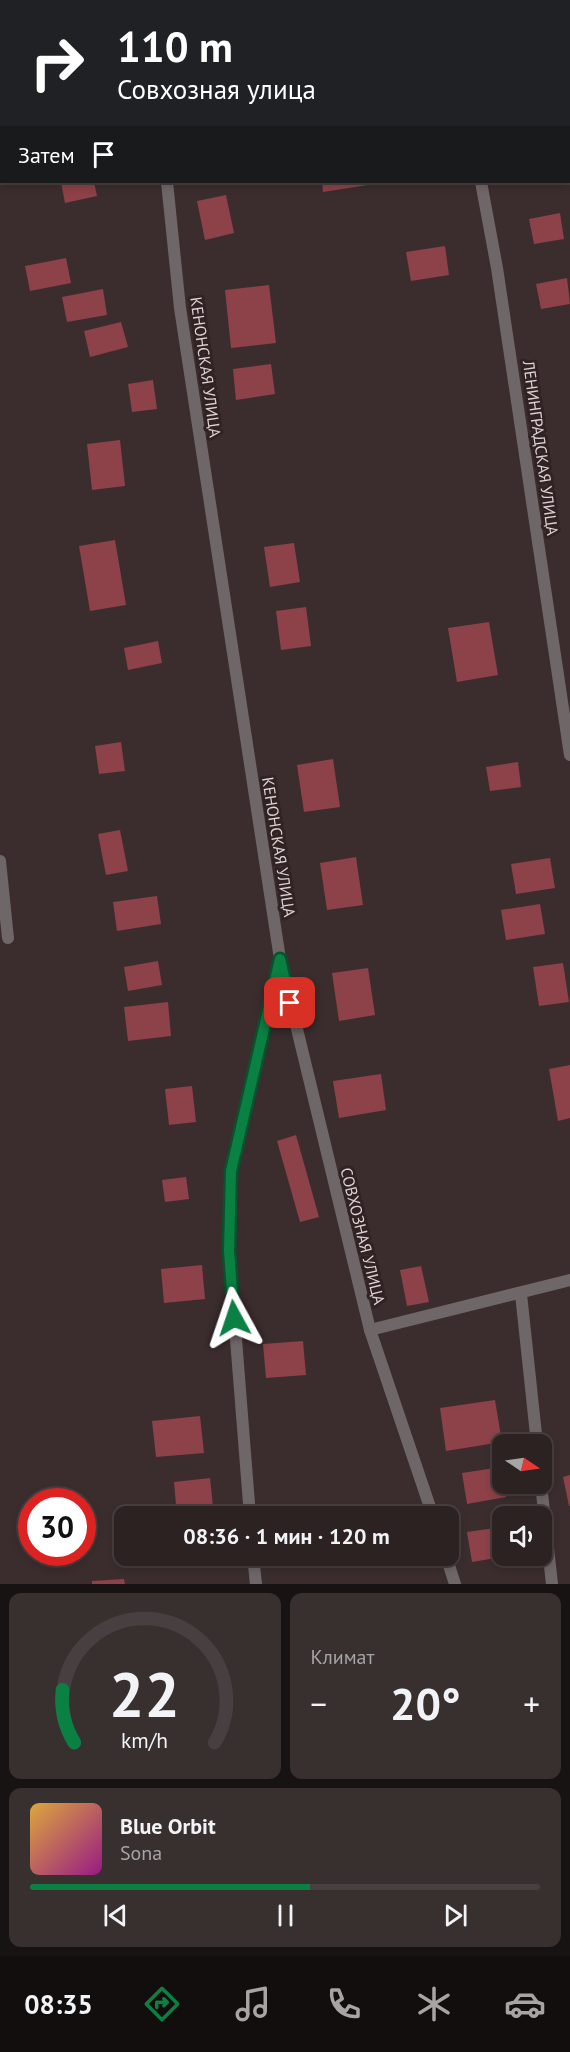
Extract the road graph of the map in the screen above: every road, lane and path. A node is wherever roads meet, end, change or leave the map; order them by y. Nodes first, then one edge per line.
1 (167, 183) edge
2 (481, 183) edge
3 (570, 755) edge
4 (0, 861) edge
5 (8, 938) dead end
6 (280, 959) junction
7 (570, 1280) edge
8 (520, 1294) junction
9 (370, 1330) junction
10 (536, 1434) edge
11 (542, 1494) edge
12 (249, 1506) edge
13 (430, 1506) edge
14 (254, 1566) edge
15 (449, 1566) edge
16 (256, 1584) edge
17 (455, 1584) edge
18 (552, 1584) edge

1 - 6 street, КЕНОНСКАЯ УЛИЦА
2 - 3 street, ЛЕНИНГРАДСКАЯ УЛИЦА
4 - 5 street
6 - 9 street, СОВХОЗНАЯ УЛИЦА
6 - 12 street, КЕНОНСКАЯ УЛИЦА
7 - 8 street
8 - 9 street
8 - 10 street
9 - 13 street, СОВХОЗНАЯ УЛИЦА
11 - 18 street
14 - 16 street
15 - 17 street

